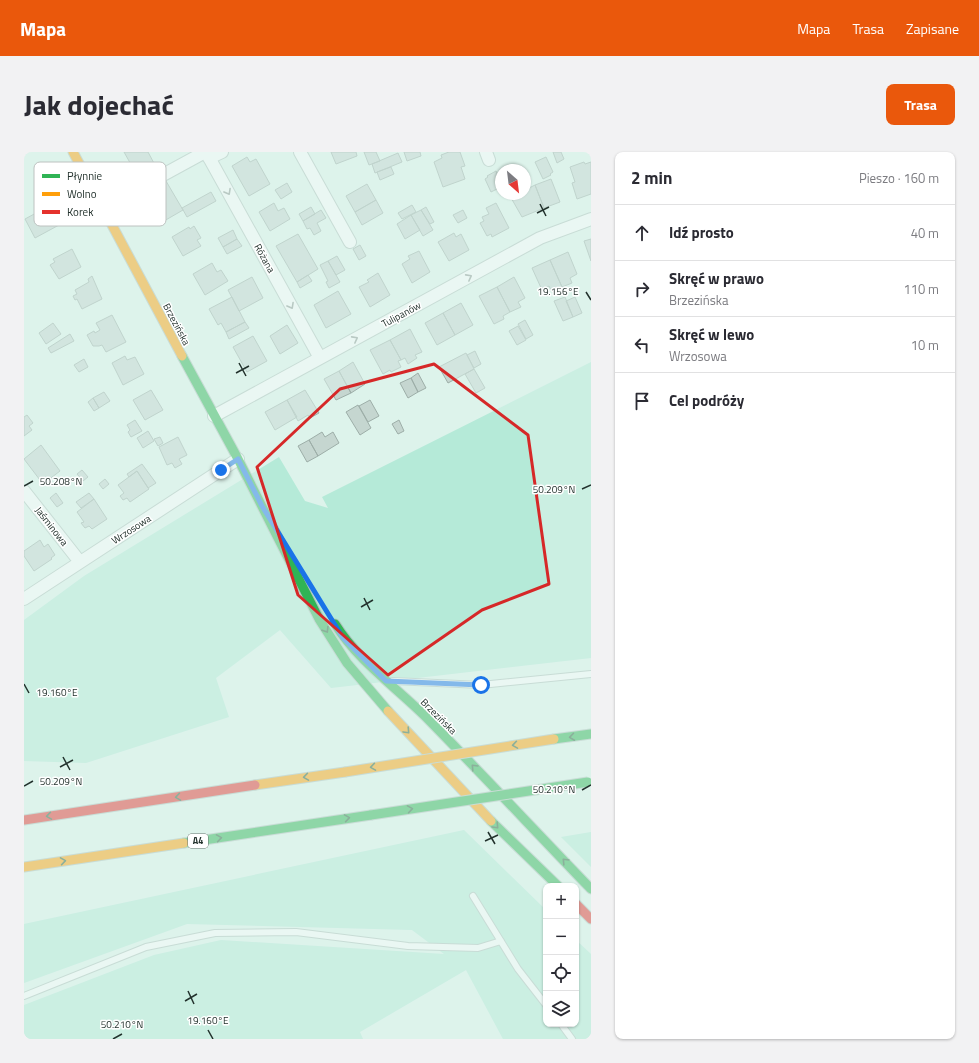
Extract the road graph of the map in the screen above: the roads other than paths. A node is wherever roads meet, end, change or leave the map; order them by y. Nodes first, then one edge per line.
1 (72, 152) edge
2 (222, 152) edge
3 (300, 152) edge
4 (207, 154) edge
5 (77, 162) edge
6 (166, 174) edge
7 (591, 219) edge
8 (112, 226) edge
9 (350, 242) dead end
10 (320, 358) junction
11 (214, 416) junction
12 (238, 459) junction
13 (24, 491) edge
14 (80, 562) junction
15 (24, 598) edge
16 (331, 618) dead end
17 (591, 674) edge
18 (386, 681) junction
19 (591, 734) edge
20 (590, 782) edge
21 (24, 820) edge
22 (24, 867) edge
23 (555, 883) edge
24 (591, 889) edge
25 (473, 896) dead end
26 (579, 907) edge
27 (591, 919) edge
28 (501, 941) junction
29 (24, 996) edge
30 (543, 1001) edge
31 (563, 1027) edge
32 (572, 1039) edge

1 - 5 main road, Brzezińska
2 - 4 street
3 - 9 street
4 - 6 street
4 -> 10 street, Różana
10 -> 7 street, Tulipanów
8 - 11 main road, Brzezińska
10 - 11 street, Tulipanów
11 - 12 main road, Brzezińska
12 - 14 street, Wrzosowa
12 -> 23 main road, Brzezińska
13 - 14 street, Jaśminowa
14 - 15 street, Wrzosowa
16 - 18 main road, Brzezińska
17 - 18 lane
24 -> 18 main road, Brzezińska
19 -> 21 main road, bridge
22 -> 20 main road, A4, bridge
25 - 28 lane
26 - 27 main road
28 - 29 lane
28 - 30 lane
31 - 32 lane

